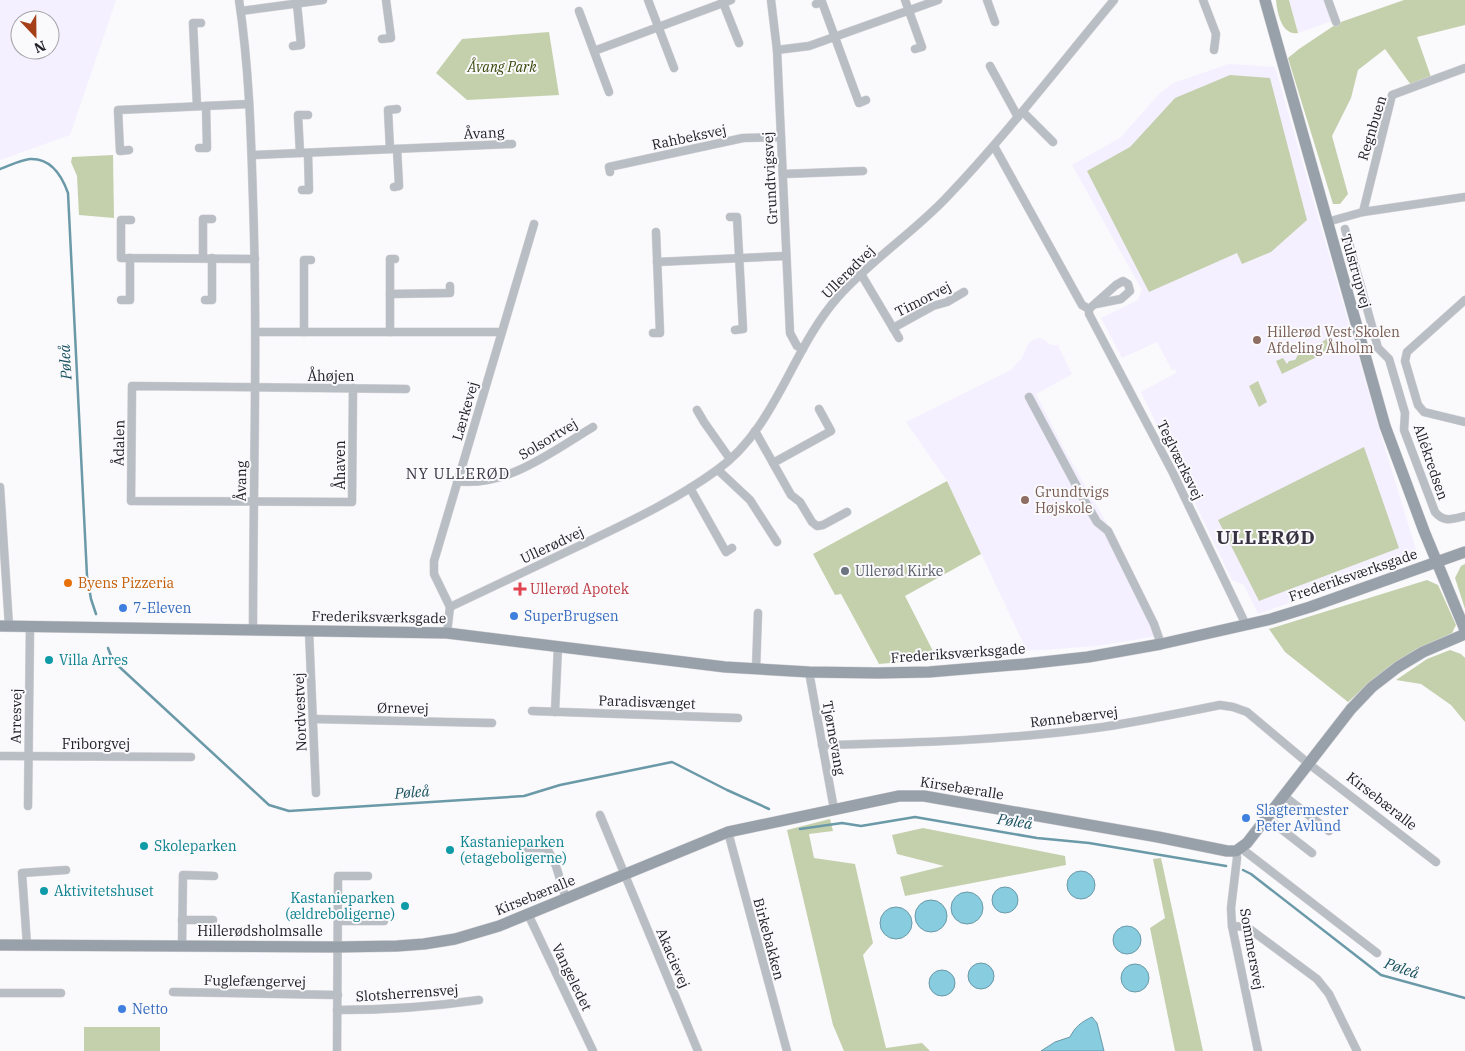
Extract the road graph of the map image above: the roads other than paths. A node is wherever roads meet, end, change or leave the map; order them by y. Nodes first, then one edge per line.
1 (239, 0) edge
2 (323, 0) edge
3 (386, 0) edge
4 (648, 0) edge
5 (732, 0) edge
6 (770, 0) edge
7 (905, 0) edge
8 (938, 0) edge
9 (987, 0) edge
10 (1114, 0) edge
11 (1203, 0) edge
12 (1265, 0) edge
13 (1328, 0) edge
14 (723, 2) edge
15 (296, 4) junction
16 (816, 4) dead end
17 (240, 11) junction
18 (579, 11) dead end
19 (909, 11) junction
20 (995, 22) dead end
21 (1336, 22) dead end
22 (201, 23) dead end
23 (659, 27) junction
24 (835, 38) junction
25 (382, 39) dead end
26 (739, 44) dead end
27 (293, 46) dead end
28 (915, 49) dead end
29 (777, 50) junction
30 (1214, 50) dead end
31 (594, 52) junction
32 (990, 66) dead end
33 (674, 68) dead end
34 (1465, 68) edge
35 (609, 92) dead end
36 (866, 100) dead end
37 (249, 104) junction
38 (201, 106) junction
39 (397, 110) dead end
40 (1020, 114) junction
41 (308, 115) dead end
42 (781, 137) junction
43 (1053, 142) dead end
44 (512, 144) dead end
45 (994, 146) junction
46 (199, 148) dead end
47 (393, 149) junction
48 (129, 150) dead end
49 (304, 153) junction
50 (252, 155) junction
51 (863, 171) dead end
52 (610, 172) dead end
53 (783, 174) junction
54 (394, 187) dead end
55 (302, 190) dead end
56 (1465, 197) edge
57 (1362, 212) junction
58 (730, 218) dead end
59 (212, 219) dead end
60 (131, 220) dead end
61 (1326, 222) junction
62 (534, 224) dead end
63 (1345, 229) dead end
64 (656, 232) dead end
65 (786, 256) junction
66 (130, 258) junction
67 (203, 258) junction
68 (212, 258) junction
69 (395, 258) dead end
70 (739, 258) junction
71 (255, 259) junction
72 (312, 260) dead end
73 (657, 262) junction
74 (861, 274) junction
75 (450, 286) dead end
76 (964, 292) dead end
77 (390, 294) junction
78 (121, 300) dead end
79 (204, 300) dead end
80 (1465, 300) edge
81 (893, 328) junction
82 (735, 330) dead end
83 (256, 332) junction
84 (304, 332) junction
85 (390, 332) junction
86 (501, 332) junction
87 (653, 333) dead end
88 (899, 338) dead end
89 (803, 349) junction
90 (1411, 382) junction
91 (1397, 386) junction
92 (255, 388) junction
93 (353, 388) junction
94 (406, 389) dead end
95 (1029, 397) dead end
96 (818, 409) dead end
97 (697, 410) dead end
98 (1465, 422) edge
99 (593, 427) dead end
100 (755, 430) junction
101 (730, 459) junction
102 (773, 463) junction
103 (718, 470) junction
104 (457, 481) junction
105 (0, 487) edge
106 (690, 488) junction
107 (0, 494) edge
108 (254, 502) junction
109 (847, 512) dead end
110 (1465, 516) edge
111 (776, 542) dead end
112 (732, 548) dead end
113 (1465, 552) edge
114 (1436, 562) junction
115 (450, 607) junction
116 (758, 613) dead end
117 (1246, 625) junction
118 (4, 626) edge
119 (30, 627) junction
120 (253, 630) junction
121 (309, 630) junction
122 (1465, 632) edge
123 (447, 633) junction
124 (1162, 644) junction
125 (558, 646) junction
126 (756, 669) junction
127 (810, 672) junction
128 (532, 711) dead end
129 (555, 712) junction
130 (738, 718) dead end
131 (313, 719) junction
132 (492, 722) dead end
133 (822, 745) junction
134 (0, 756) edge
135 (28, 756) junction
136 (191, 757) dead end
137 (1309, 764) junction
138 (316, 793) dead end
139 (1284, 796) junction
140 (28, 806) dead end
141 (834, 809) junction
142 (600, 815) dead end
143 (1267, 818) junction
144 (1329, 831) dead end
145 (728, 832) junction
146 (525, 848) dead end
147 (1239, 849) junction
148 (1312, 853) dead end
149 (1436, 862) dead end
150 (66, 870) dead end
151 (624, 874) junction
152 (214, 876) dead end
153 (368, 876) dead end
154 (566, 899) junction
155 (528, 914) junction
156 (182, 920) junction
157 (213, 920) dead end
158 (338, 921) junction
159 (384, 921) dead end
160 (1232, 926) junction
161 (455, 938) joint
162 (0, 945) edge
163 (27, 945) junction
164 (182, 946) junction
165 (338, 947) junction
166 (1377, 953) dead end
167 (173, 992) dead end
168 (0, 993) edge
169 (61, 993) dead end
170 (338, 995) junction
171 (479, 1000) dead end
172 (338, 1010) junction
173 (337, 1051) edge
174 (593, 1051) edge
175 (698, 1051) edge
176 (787, 1051) edge
177 (1258, 1051) edge
178 (1357, 1051) edge

1 - 17 street, Åvang
2 - 15 street
3 - 25 street
4 - 23 street
5 - 14 street
6 - 29 street, Grundtvigsvej
7 - 19 street
8 - 19 street
9 - 20 street
10 - 40 street, Ullerødvej
11 - 30 street
12 - 61 street, Tulstrupvej
13 - 21 street
14 - 23 street
14 - 26 street
15 - 17 street
15 - 27 street
16 - 24 street
17 - 37 street, Åvang
18 - 31 street
19 - 24 street
19 - 28 street
22 - 38 street
23 - 31 street
23 - 33 street
24 - 29 street
24 - 36 street
29 - 42 street, Grundtvigsvej
31 - 35 street
32 - 40 street
34 - 57 street, Regnbuen
37 - 38 street
37 - 50 street, Åvang
38 - 46 street
38 - 48 street
39 - 47 street
40 - 43 street
40 - 45 street, Ullerødvej
41 - 49 street
42 - 52 street, Rahbeksvej
42 - 53 street, Grundtvigsvej
44 - 47 street, Åvang
45 - 74 street, Ullerødvej
45 - 117 street, Teglværksvej
47 - 49 street, Åvang
47 - 54 street
49 - 50 street, Åvang
49 - 55 street
50 - 71 street, Åvang
51 - 53 street
53 - 65 street, Grundtvigsvej
56 - 57 street
57 - 61 street
58 - 70 street
59 - 67 street
60 - 66 street
61 - 114 street, Tulstrupvej
62 - 86 street, Lærkevej
63 - 91 street, Allékredsen
64 - 73 street
65 - 70 street
65 - 89 street, Grundtvigsvej
66 - 67 street
66 - 78 street
67 - 68 street
68 - 71 street
68 - 79 street
69 - 77 street
70 - 73 street
70 - 82 street
71 - 83 street, Åvang
72 - 84 street
73 - 87 street
74 - 81 street, Timorvej
74 - 89 street, Ullerødvej
75 - 77 street
76 - 81 street, Timorvej
77 - 85 street
80 - 90 street, Allékredsen
81 - 88 street, Timorvej
83 - 84 street
83 - 92 street, Åvang
84 - 85 street
85 - 86 street
86 - 104 street, Lærkevej
89 - 100 street, Ullerødvej
90 - 91 street
90 - 98 street, Allékredsen
91 - 110 street, Allékredsen
92 - 93 street, Åhøjen
92 - 108 street, Åvang
92 - 108 street, Ådalen
93 - 94 street, Åhøjen
93 - 108 street, Åhaven
95 - 124 street
96 - 102 street
97 - 101 street
99 - 104 street, Solsortvej
100 - 101 street, Ullerødvej
100 - 102 street
101 - 103 street, Ullerødvej
102 - 109 street
103 - 106 street, Ullerødvej
103 - 111 street
104 - 115 street, Lærkevej
105 - 107 street
106 - 112 street
106 - 115 street, Ullerødvej
107 - 118 street
108 - 120 street, Åvang
113 - 114 street, Frederiksværksgade
114 - 117 street, Frederiksværksgade
114 - 122 street, Tulstrupvej
115 - 123 street
116 - 126 street
117 - 124 street, Frederiksværksgade
118 - 119 street, Frederiksværksgade
119 - 120 street, Frederiksværksgade
119 - 135 street, Arresvej
120 - 121 street, Frederiksværksgade
121 - 123 street, Frederiksværksgade
121 - 131 street, Nordvestvej
122 - 137 street
123 - 125 street, Frederiksværksgade
124 - 127 street, Frederiksværksgade
125 - 126 street, Frederiksværksgade
125 - 129 street
126 - 127 street, Frederiksværksgade
127 - 133 street, Tjørnevang
128 - 129 street, Paradisvænget
129 - 130 street, Paradisvænget
131 - 132 street, Ørnevej
131 - 138 street, Nordvestvej
133 - 137 street, Rønnebærvej
133 - 141 street, Tjørnevang
134 - 135 street, Friborgvej
135 - 136 street, Friborgvej
135 - 140 street, Arresvej
137 - 139 street
137 - 149 street, Kirsebæralle
139 - 143 street
139 - 144 street
141 - 145 street, Kirsebæralle
141 - 147 street, Kirsebæralle
142 - 151 street
143 - 147 street
143 - 148 street
145 - 151 street, Kirsebæralle
145 - 176 street, Birkebakken
146 - 154 street
147 - 160 street, Sommersvej
147 - 166 street
150 - 163 street
151 - 154 street, Kirsebæralle
151 - 175 street, Akacievej
152 - 156 street, Hillerødsholmsalle
153 - 158 street, Hillerødsholmsalle
154 - 155 street, Kirsebæralle
155 - 161 street, Kirsebæralle
155 - 174 street, Vangeledet
156 - 157 street, Hillerødsholmsalle
156 - 164 street, Hillerødsholmsalle
158 - 159 street, Hillerødsholmsalle
158 - 165 street, Hillerødsholmsalle
160 - 177 street, Sommersvej
160 - 178 street
161 - 165 street, Hillerødsholmsalle
162 - 163 street, Hillerødsholmsalle
163 - 164 street, Hillerødsholmsalle
164 - 165 street, Hillerødsholmsalle
165 - 170 street
167 - 170 street, Fuglefængervej
168 - 169 street
170 - 172 street
171 - 172 street, Slotsherrensvej
172 - 173 street

